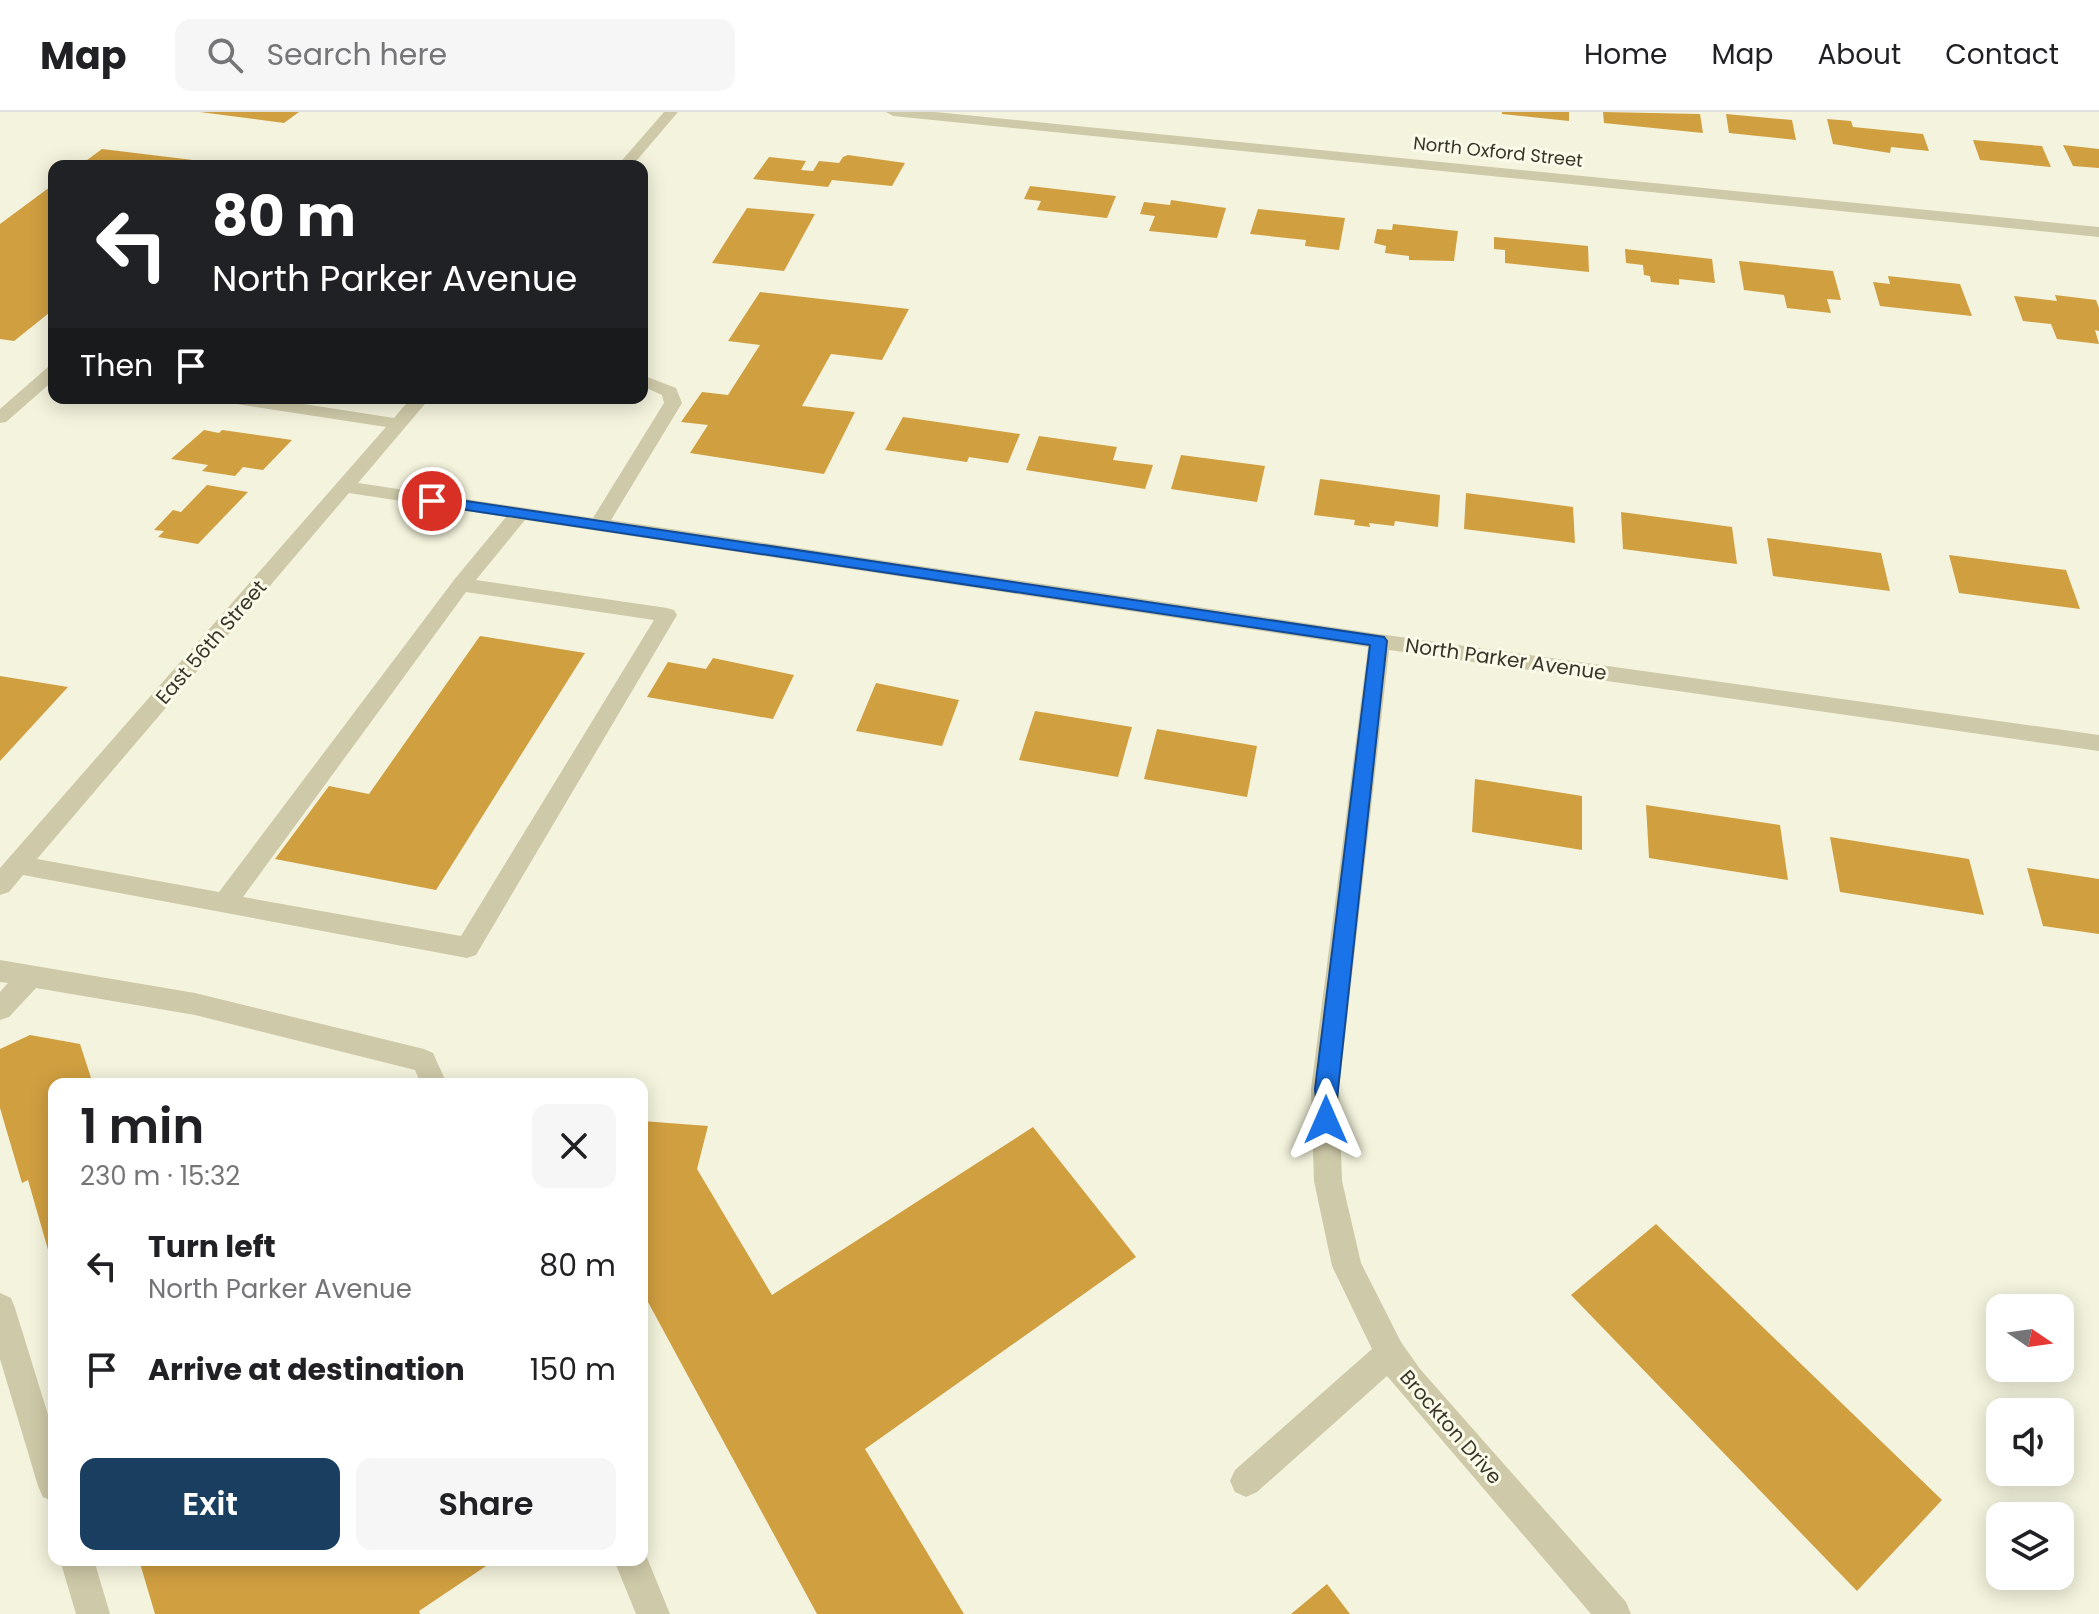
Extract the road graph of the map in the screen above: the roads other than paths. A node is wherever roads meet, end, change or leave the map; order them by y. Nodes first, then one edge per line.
1 (671, 112) edge
2 (893, 112) edge
3 (629, 160) edge
4 (2099, 232) edge
5 (48, 376) edge
6 (648, 382) edge
7 (269, 404) edge
8 (416, 404) edge
9 (0, 418) edge
10 (399, 424) junction
11 (345, 487) junction
12 (519, 514) junction
13 (598, 525) junction
14 (461, 585) junction
15 (1379, 641) junction
16 (2099, 743) edge
17 (18, 865) junction
18 (0, 885) edge
19 (225, 903) junction
20 (0, 971) edge
21 (31, 976) junction
22 (0, 1009) edge
23 (431, 1078) edge
24 (0, 1308) edge
25 (1390, 1353) junction
26 (48, 1466) edge
27 (1246, 1481) dead end
28 (79, 1566) edge
29 (633, 1566) edge
30 (93, 1614) edge
31 (653, 1614) edge
32 (1614, 1614) edge

1 - 3 street
2 - 4 street, North Oxford Street
5 - 9 street
6 - 13 street
7 - 10 street
8 - 10 street, East 56th Street
10 - 11 street, East 56th Street
11 - 12 street, North Parker Avenue
11 - 17 street, East 56th Street
12 - 13 street, North Parker Avenue
12 - 14 street
13 - 15 street, North Parker Avenue
14 - 19 street
14 - 19 street
15 - 16 street, North Parker Avenue
15 - 25 street, Brockton Drive
17 - 18 street, East 56th Street
17 - 19 street
20 - 21 street
21 - 22 street
21 - 23 street
24 - 26 street
25 - 27 street
25 - 32 street, Brockton Drive
28 - 30 street
29 - 31 street

